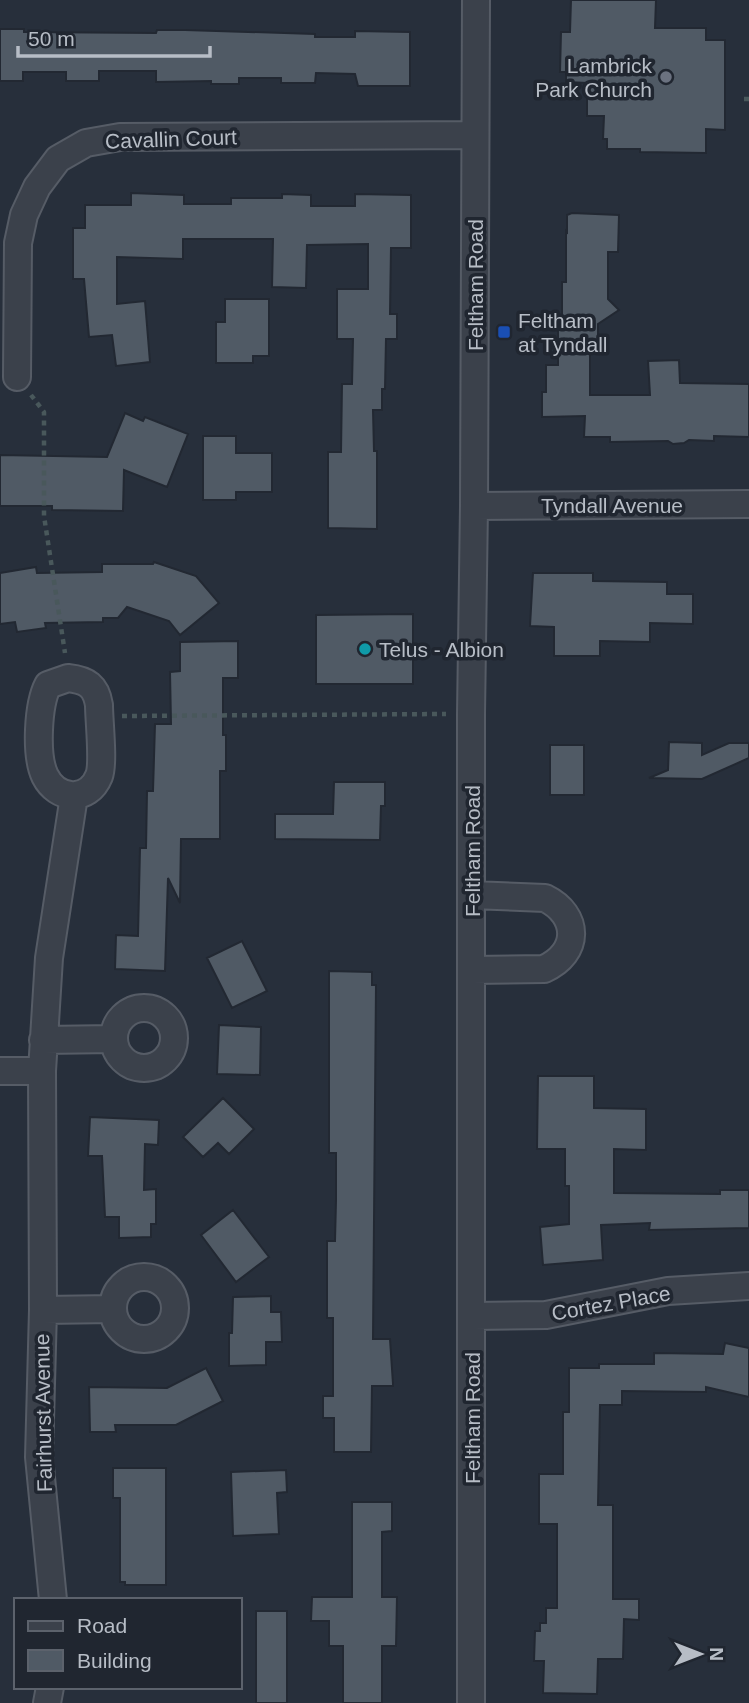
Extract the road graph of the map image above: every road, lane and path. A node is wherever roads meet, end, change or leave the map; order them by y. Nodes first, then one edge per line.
1 (476, 0) edge
2 (475, 135) junction
3 (17, 377) joint
4 (749, 504) edge
5 (474, 506) junction
6 (68, 678) junction
7 (471, 714) junction
8 (99, 716) junction
9 (74, 796) junction
10 (472, 895) junction
11 (472, 970) junction
12 (114, 1039) dead end
13 (43, 1040) junction
14 (0, 1071) edge
15 (42, 1071) junction
16 (749, 1286) edge
17 (113, 1309) dead end
18 (43, 1310) junction
19 (473, 1315) junction
20 (53, 1598) edge
21 (471, 1703) edge

1 - 2 street, Feltham Road
2 - 3 street, Cavallin Court
2 - 5 street, Feltham Road
3 - 6 path
4 - 5 street, Tyndall Avenue
5 - 7 street, Feltham Road
6 - 8 street
6 - 9 street
7 - 8 path
7 - 10 street, Feltham Road
8 - 9 street
9 - 13 street, Fairhurst Avenue
10 - 11 street, Feltham Road
10 - 11 street
11 - 19 street, Feltham Road
12 - 13 street
13 - 15 street, Fairhurst Avenue
14 - 15 street
15 - 18 street, Fairhurst Avenue
16 - 19 street, Cortez Place
17 - 18 street, Fairhurst Avenue
18 - 20 street, Fairhurst Avenue
19 - 21 street, Feltham Road

